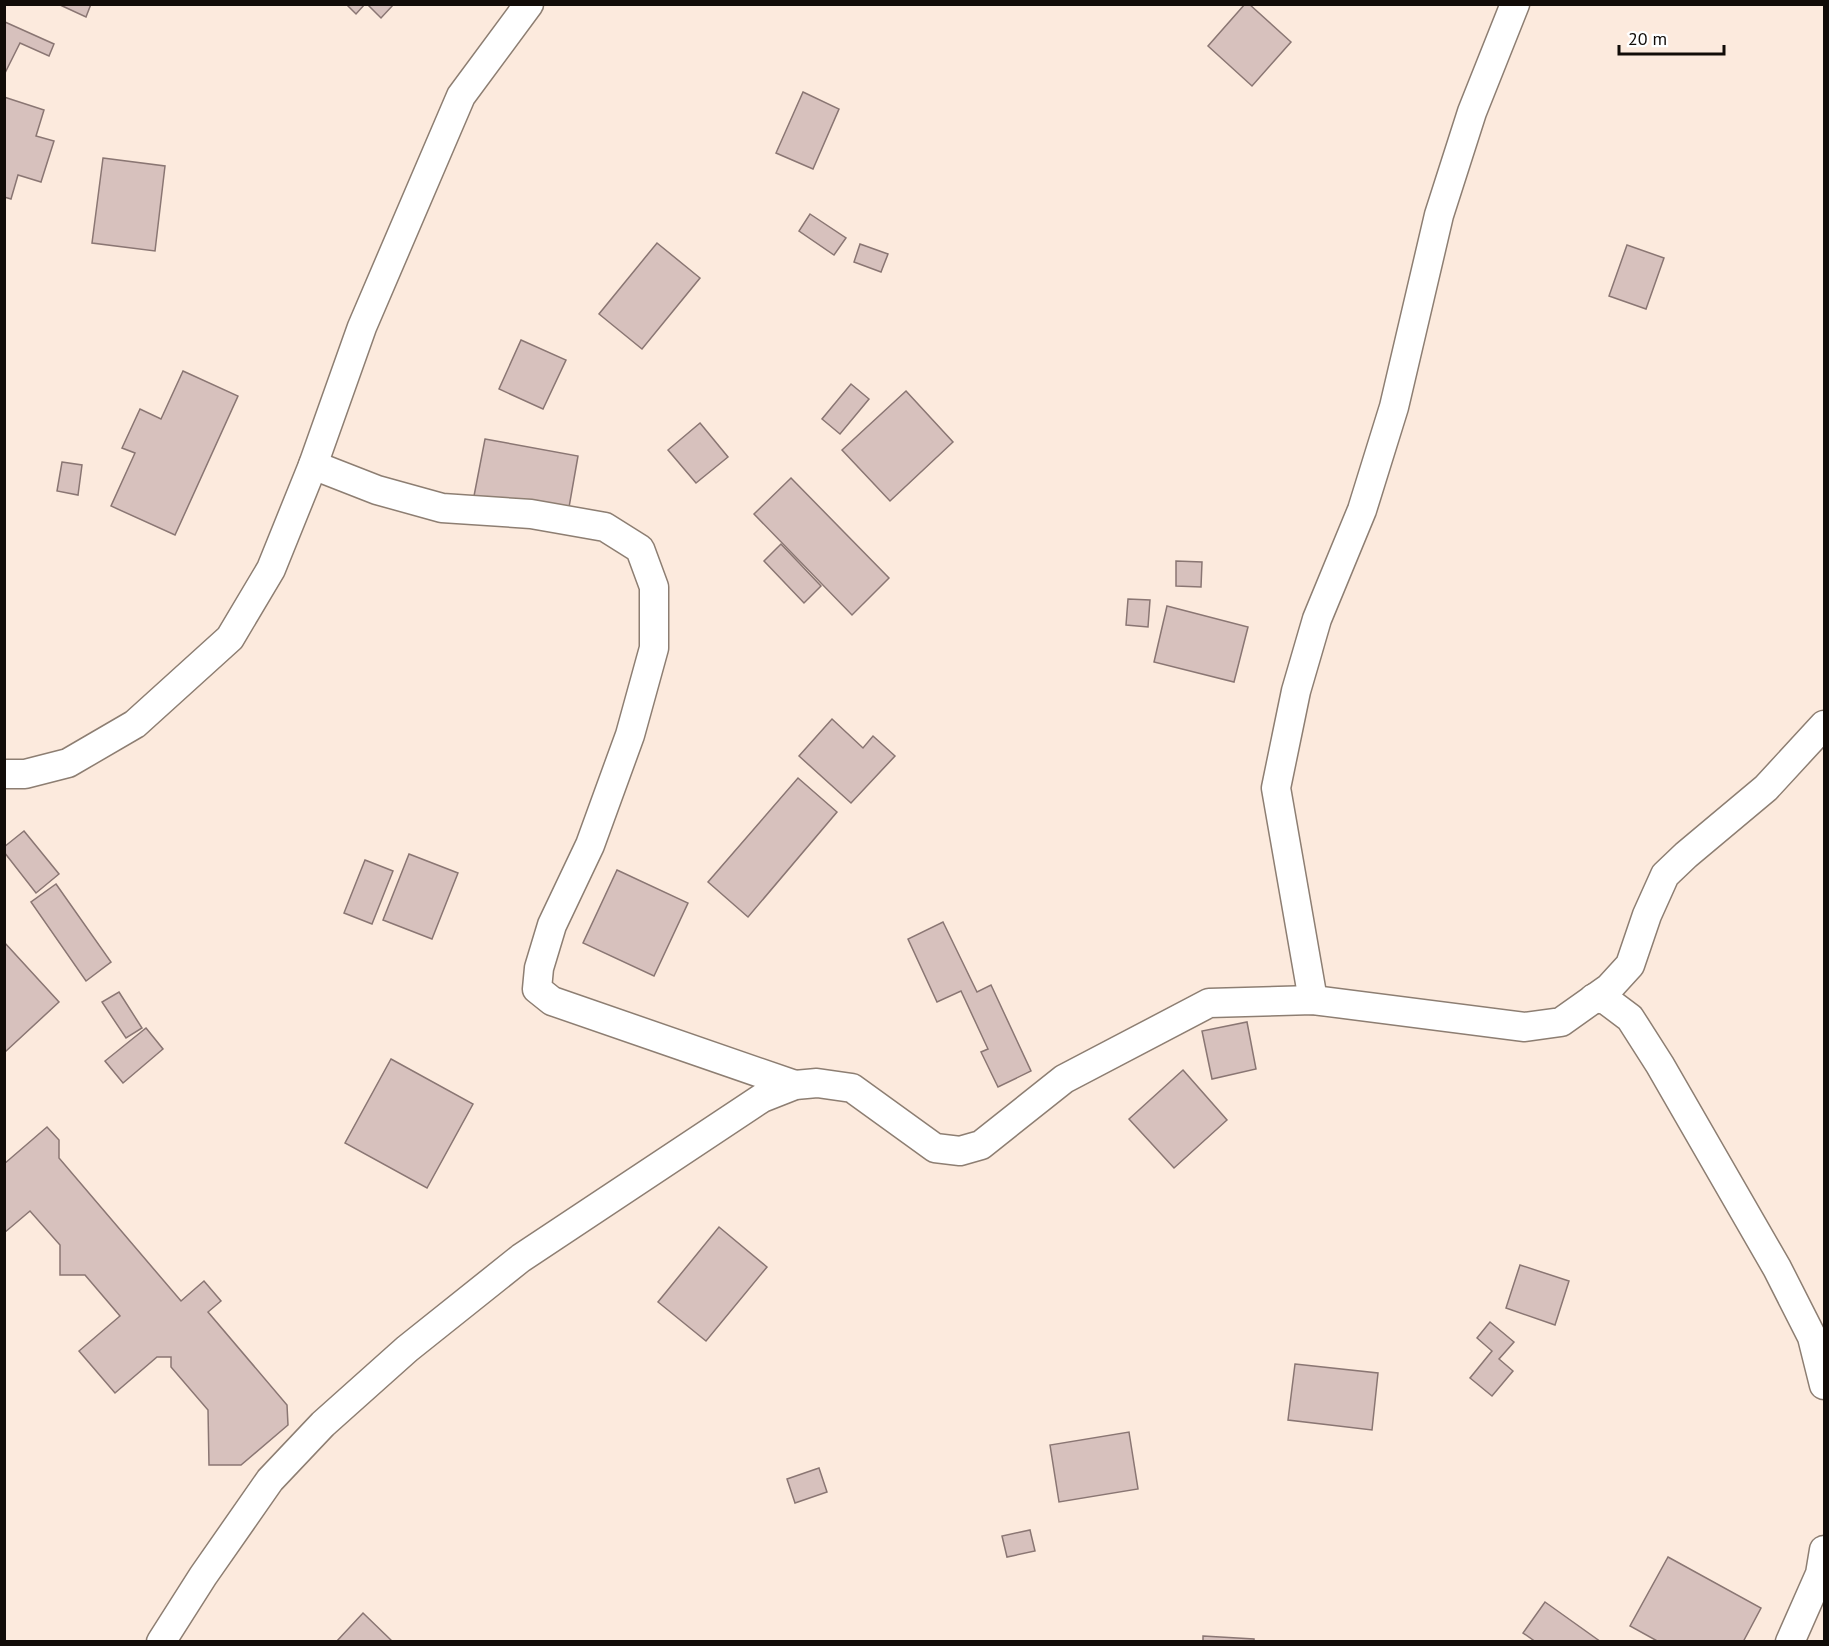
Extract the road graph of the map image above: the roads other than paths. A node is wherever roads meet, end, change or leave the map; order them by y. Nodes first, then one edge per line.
1 (528, 4) edge
2 (1515, 4) edge
3 (313, 465) junction
4 (1824, 725) edge
5 (4, 774) edge
6 (1593, 998) junction
7 (1313, 1000) junction
8 (795, 1085) junction
9 (1824, 1385) edge
10 (1824, 1550) edge
11 (160, 1641) edge
12 (1790, 1641) edge

1 - 3 street
2 - 7 street
3 - 5 street
3 - 8 street
4 - 6 street
6 - 7 street
6 - 9 street
7 - 8 street
8 - 11 street
10 - 12 street

